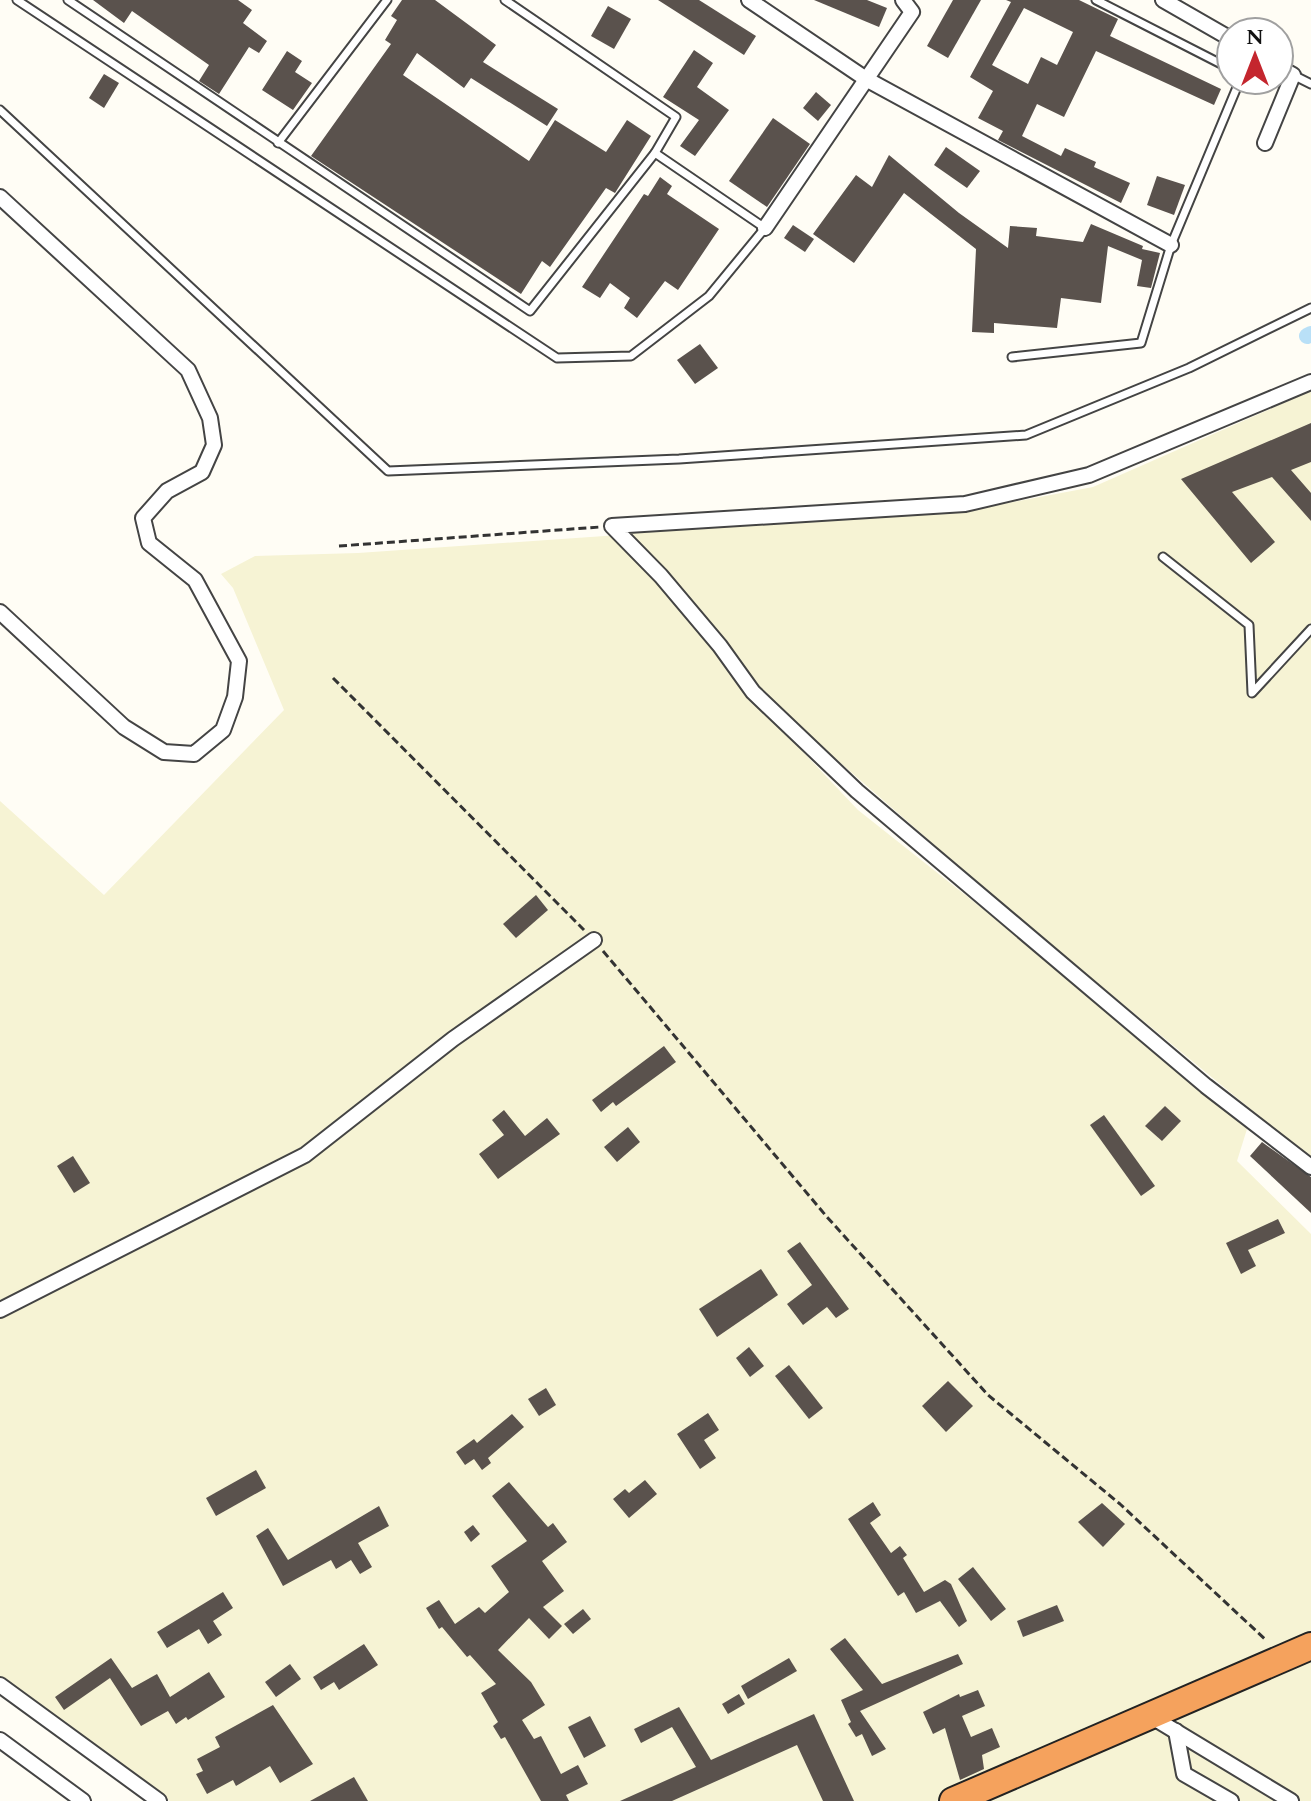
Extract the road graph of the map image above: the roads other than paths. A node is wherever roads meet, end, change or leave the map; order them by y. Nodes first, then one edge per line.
1 (17, 0) edge
2 (68, 0) edge
3 (387, 0) edge
4 (505, 0) edge
5 (749, 0) edge
6 (903, 0) edge
7 (1096, 0) edge
8 (1163, 0) edge
9 (1215, 30) edge
10 (1215, 61) edge
11 (866, 79) junction
12 (1233, 96) edge
13 (1284, 96) edge
14 (0, 110) edge
15 (278, 143) junction
16 (1265, 143) dead end
17 (655, 153) junction
18 (0, 197) edge
19 (765, 228) junction
20 (1171, 245) junction
21 (1311, 308) edge
22 (1012, 357) dead end
23 (1311, 382) edge
24 (1163, 557) dead end
25 (0, 612) edge
26 (1311, 629) edge
27 (594, 940) road end
28 (1311, 1167) edge
29 (0, 1310) edge
30 (1311, 1646) edge
31 (0, 1685) edge
32 (1152, 1717) junction
33 (1176, 1731) junction
34 (0, 1740) edge
35 (83, 1801) edge
36 (159, 1801) edge
37 (953, 1801) edge
38 (1231, 1801) edge
39 (1291, 1801) edge

1 - 19 lane
2 - 15 lane
3 - 15 lane
4 - 17 lane
5 - 11 street
6 - 11 street
7 - 10 lane
8 - 9 street
11 - 19 street
11 - 20 street
12 - 20 lane
13 - 16 street
14 - 21 lane
15 - 17 lane
17 - 19 lane
18 - 25 street
20 - 22 lane
23 - 28 street
24 - 26 lane
27 - 29 street
30 - 32 highway
31 - 36 street
32 - 33 street
32 - 37 highway
33 - 38 street
33 - 39 street
34 - 35 street

